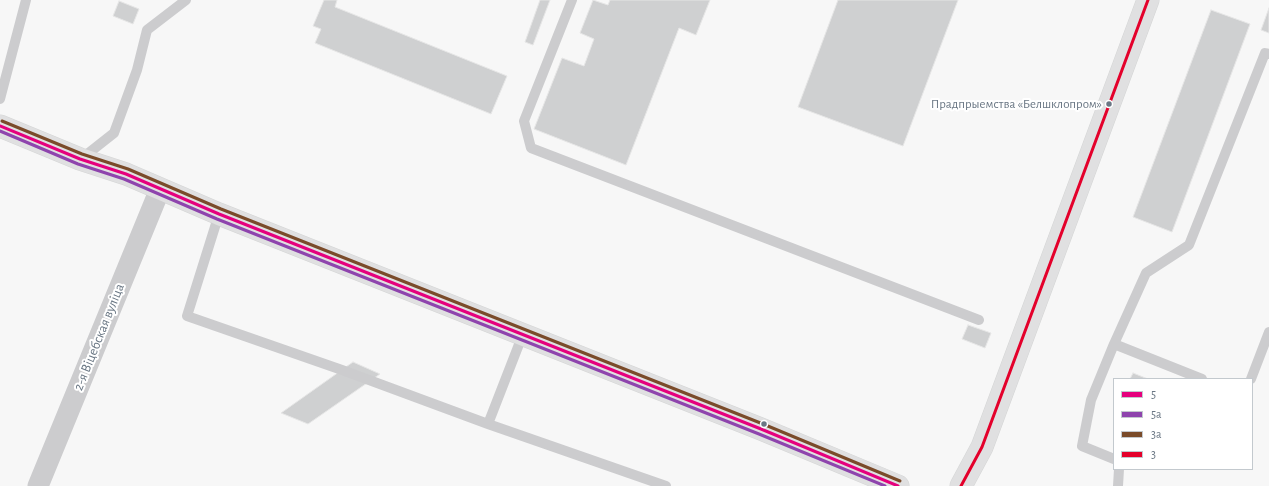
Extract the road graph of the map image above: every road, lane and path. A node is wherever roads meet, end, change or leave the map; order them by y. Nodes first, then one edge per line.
1 (26, 0) edge
2 (186, 0) edge
3 (572, 0) edge
4 (1148, 0) edge
5 (1269, 54) edge
6 (0, 98) edge
7 (0, 126) edge
8 (80, 159) junction
9 (160, 189) junction
10 (219, 214) junction
11 (979, 320) dead end
12 (1269, 332) edge
13 (523, 334) junction
14 (1114, 344) junction
15 (1199, 378) edge
16 (1251, 378) edge
17 (488, 424) junction
18 (1113, 459) edge
19 (1119, 470) edge
20 (38, 486) edge
21 (666, 486) edge
22 (898, 486) edge
23 (961, 486) edge
24 (1118, 486) edge

1 - 6 lane
2 - 8 lane
3 - 11 lane
4 - 23 main road
5 - 14 lane
7 - 8 main road
8 - 9 main road
9 - 10 main road
9 - 20 street, 2-я Віцебская вуліца
10 - 13 main road
10 - 17 lane
12 - 16 lane
13 - 17 lane
13 - 22 main road
14 - 15 lane
14 - 18 lane
17 - 21 lane
19 - 24 lane

